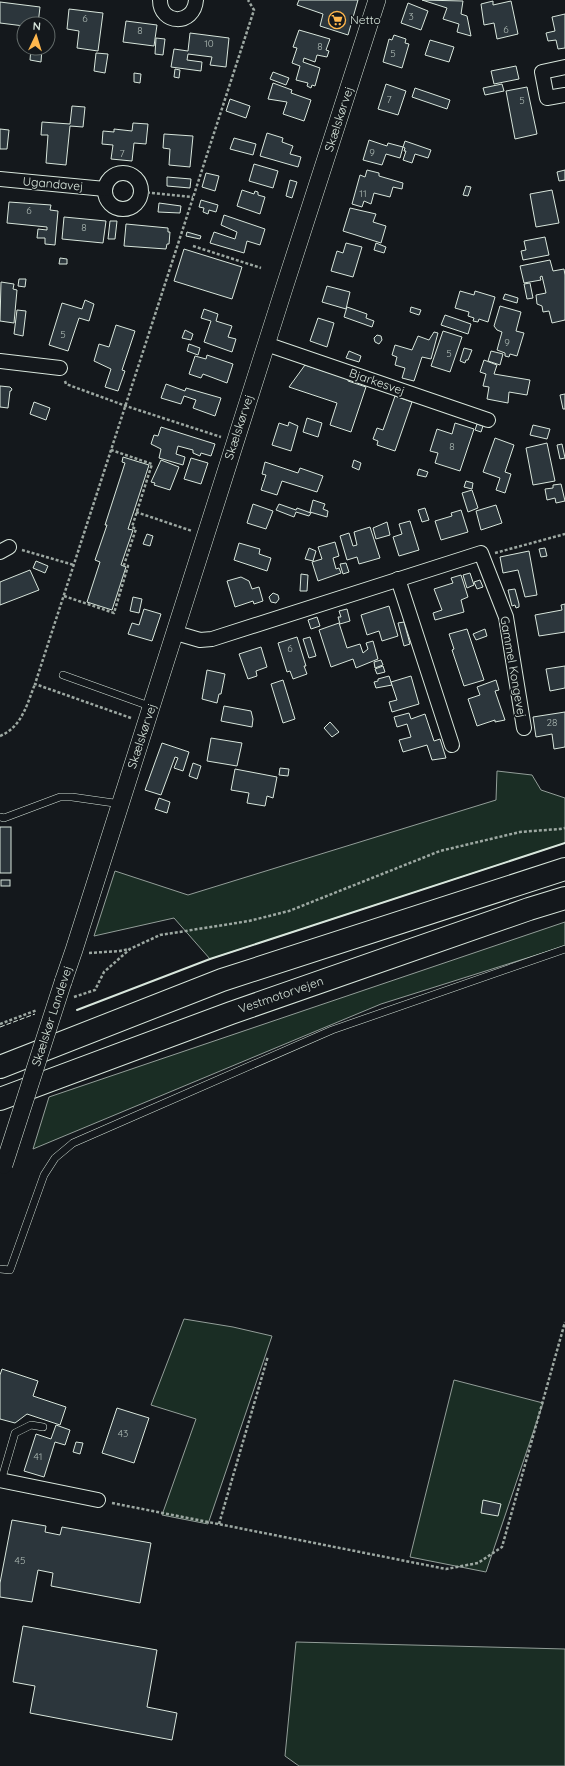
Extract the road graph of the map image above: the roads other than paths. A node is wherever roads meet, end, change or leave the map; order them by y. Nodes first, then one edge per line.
1 (160, 0) edge
2 (196, 0) edge
3 (377, 0) edge
4 (565, 68) edge
5 (565, 95) edge
6 (0, 179) edge
7 (105, 189) junction
8 (266, 344) junction
9 (0, 361) edge
10 (60, 368) road end
11 (488, 420) dead end
12 (398, 579) junction
13 (176, 633) junction
14 (62, 675) dead end
15 (152, 707) junction
16 (524, 728) dead end
17 (452, 745) dead end
18 (121, 804) junction
19 (0, 817) edge
20 (105, 855) joint
21 (565, 869) edge
22 (565, 898) edge
23 (565, 949) edge
24 (0, 1067) edge
25 (0, 1098) edge
26 (2, 1171) edge
27 (0, 1269) edge
28 (43, 1427) dead end
29 (1, 1480) edge
30 (98, 1500) road end

1 - 2 street
3 - 8 street, Skælskørvej
4 - 5 street
6 - 7 street, Ugandavej
7 - 7 street
8 - 11 street, Bjarkesvej
8 - 13 street, Skælskørvej
9 - 10 street
12 - 13 street
12 - 16 street, Gammel Kongevej
12 - 17 street
13 - 15 street, Skælskørvej
14 - 15 lane
15 - 18 street, Skælskørvej
18 - 19 lane
18 - 20 street, Skælskørvej
20 - 26 street, Skælskør Landevej, bridge
21 - 24 highway
22 - 25 highway, Vestmotorvejen
23 - 27 lane
28 - 29 lane
29 - 30 street

